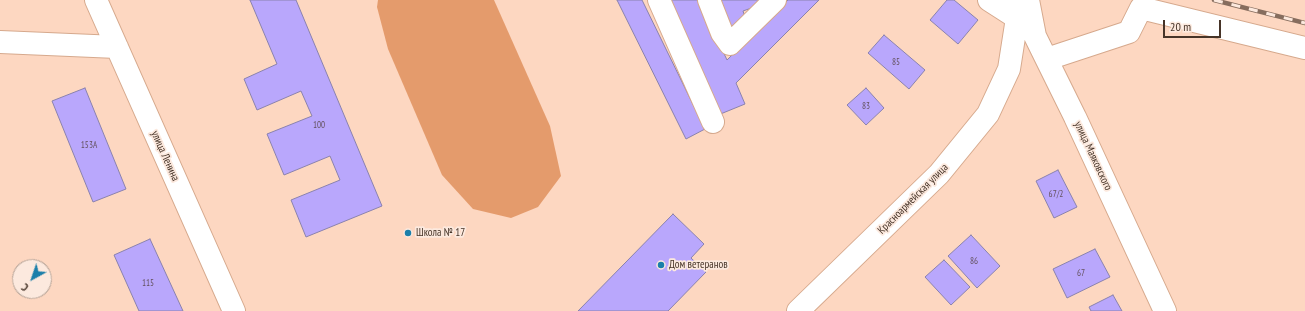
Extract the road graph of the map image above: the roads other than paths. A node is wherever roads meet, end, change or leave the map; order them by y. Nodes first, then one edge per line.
1 (96, 0) edge
2 (659, 0) edge
3 (709, 0) edge
4 (775, 0) edge
5 (989, 0) edge
6 (1028, 0) edge
7 (1142, 4) edge
8 (1017, 9) edge
9 (0, 42) edge
10 (117, 47) junction
11 (1305, 48) edge
12 (1047, 59) junction
13 (713, 122) dead end
14 (234, 311) edge
15 (798, 311) edge
16 (1165, 311) edge

1 - 10 street, улица Ленина
2 - 13 street
3 - 4 street
5 - 8 street
6 - 12 street, улица Маяковского
7 - 11 street
7 - 12 street
8 - 15 street, Красноармейская улица
9 - 10 street
10 - 14 street, улица Ленина
12 - 16 street, улица Маяковского

